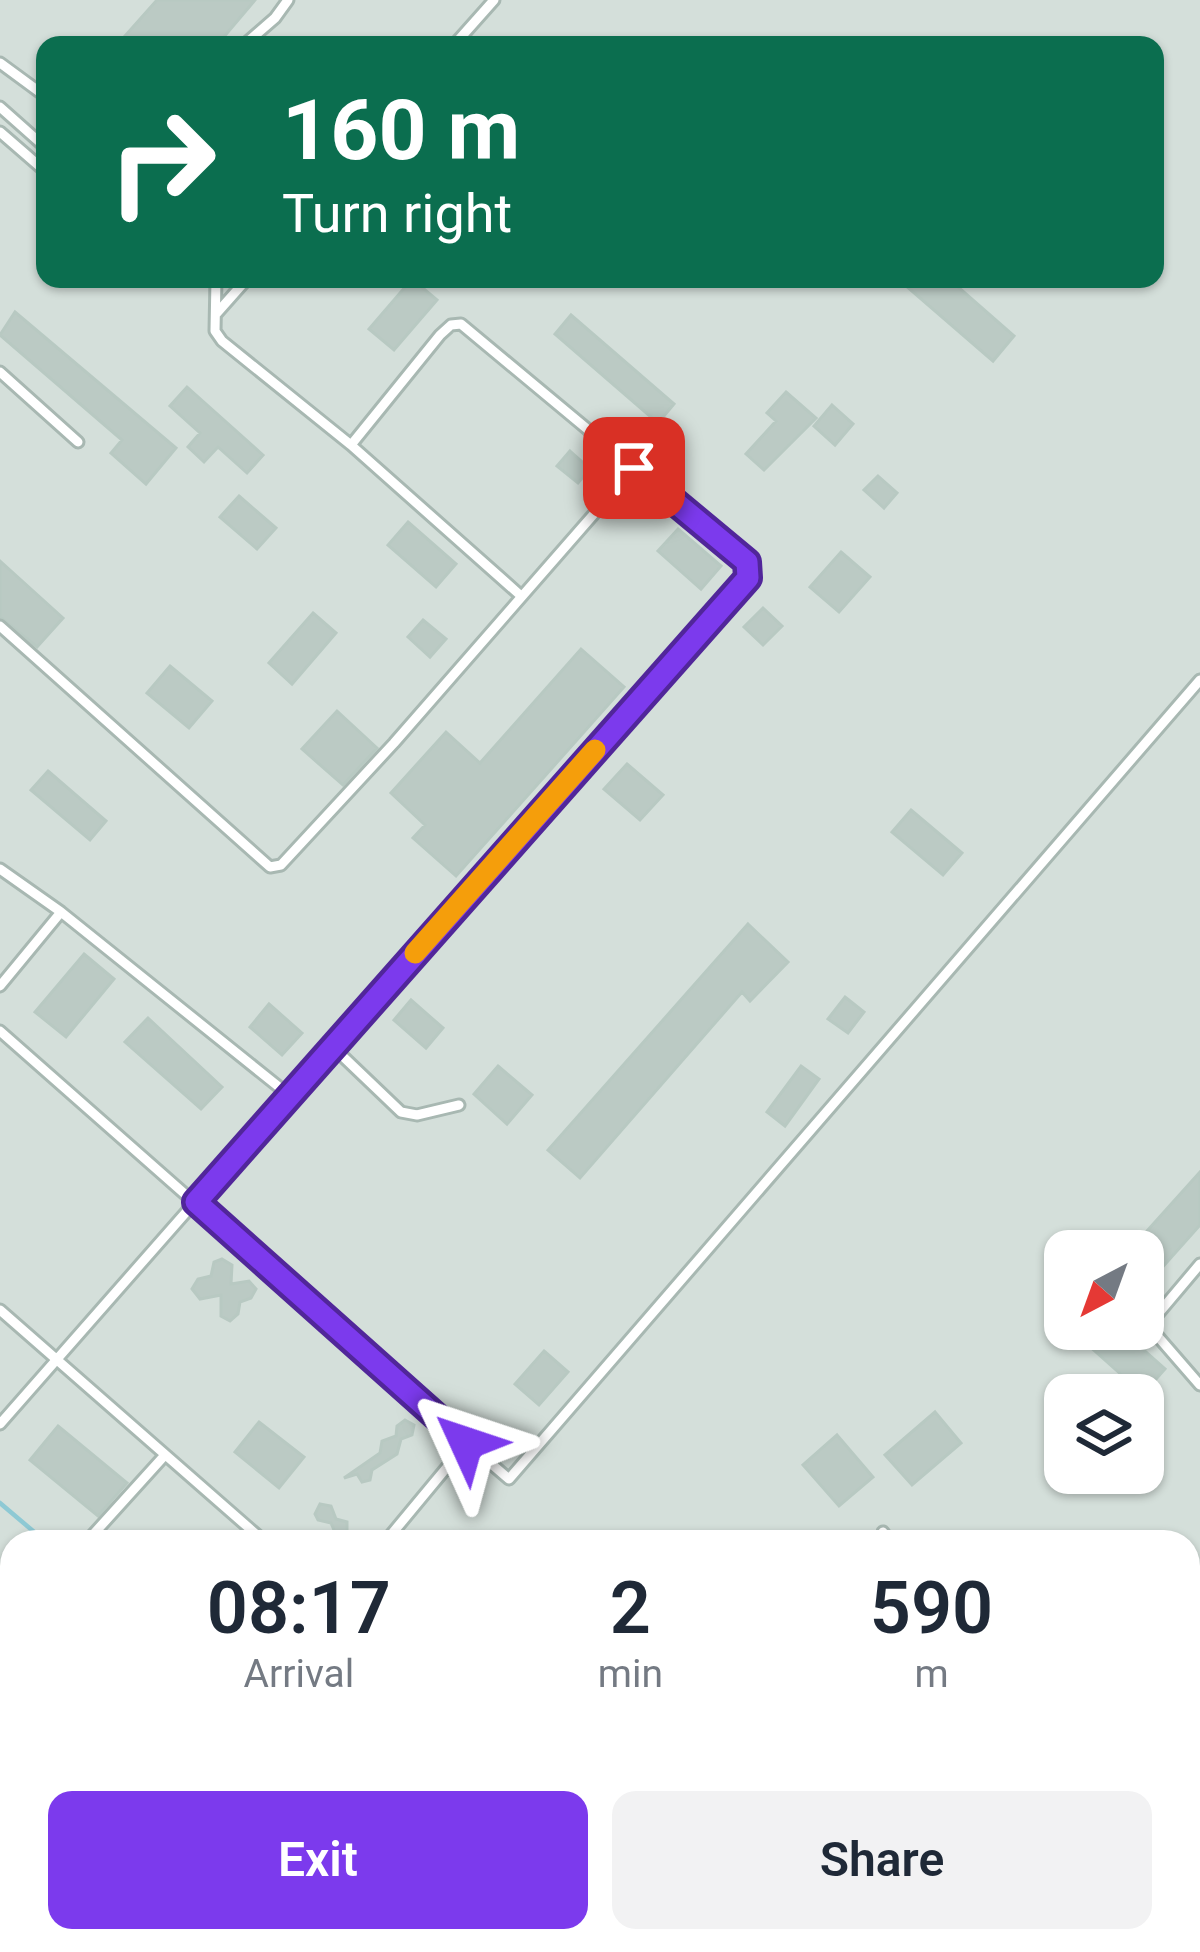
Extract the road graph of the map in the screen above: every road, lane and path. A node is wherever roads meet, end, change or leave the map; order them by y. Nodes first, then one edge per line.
1 (288, 0) edge
2 (494, 0) edge
3 (255, 36) edge
4 (462, 36) edge
5 (0, 62) edge
6 (36, 89) edge
7 (0, 107) edge
8 (0, 132) edge
9 (36, 138) edge
10 (36, 163) edge
11 (216, 288) edge
12 (239, 288) edge
13 (216, 314) junction
14 (0, 372) edge
15 (78, 442) dead end
16 (351, 445) junction
17 (634, 468) junction
18 (520, 595) junction
19 (0, 626) edge
20 (1200, 680) edge
21 (0, 869) edge
22 (61, 912) junction
23 (0, 986) edge
24 (1, 1032) edge
25 (332, 1046) junction
26 (289, 1095) junction
27 (459, 1105) dead end
28 (196, 1202) junction
29 (1200, 1264) edge
30 (0, 1310) edge
31 (56, 1359) junction
32 (1200, 1385) edge
33 (0, 1424) edge
34 (466, 1443) junction
35 (165, 1455) junction
36 (97, 1530) edge
37 (252, 1530) edge
38 (395, 1530) edge

1 - 3 lane
2 - 4 lane
5 - 6 lane
7 - 9 lane
8 - 10 lane
11 - 13 lane
12 - 13 lane
13 - 16 lane
14 - 15 lane
16 - 17 lane
16 - 18 lane
17 - 18 lane
17 - 25 lane
18 - 19 lane
20 - 34 lane
21 - 22 lane
22 - 23 lane
22 - 26 lane
24 - 28 lane
25 - 26 lane
25 - 27 lane
26 - 28 lane
28 - 31 lane
28 - 34 lane
29 - 32 lane
30 - 31 lane
31 - 33 lane
31 - 35 lane
34 - 38 lane
35 - 36 lane
35 - 37 lane

